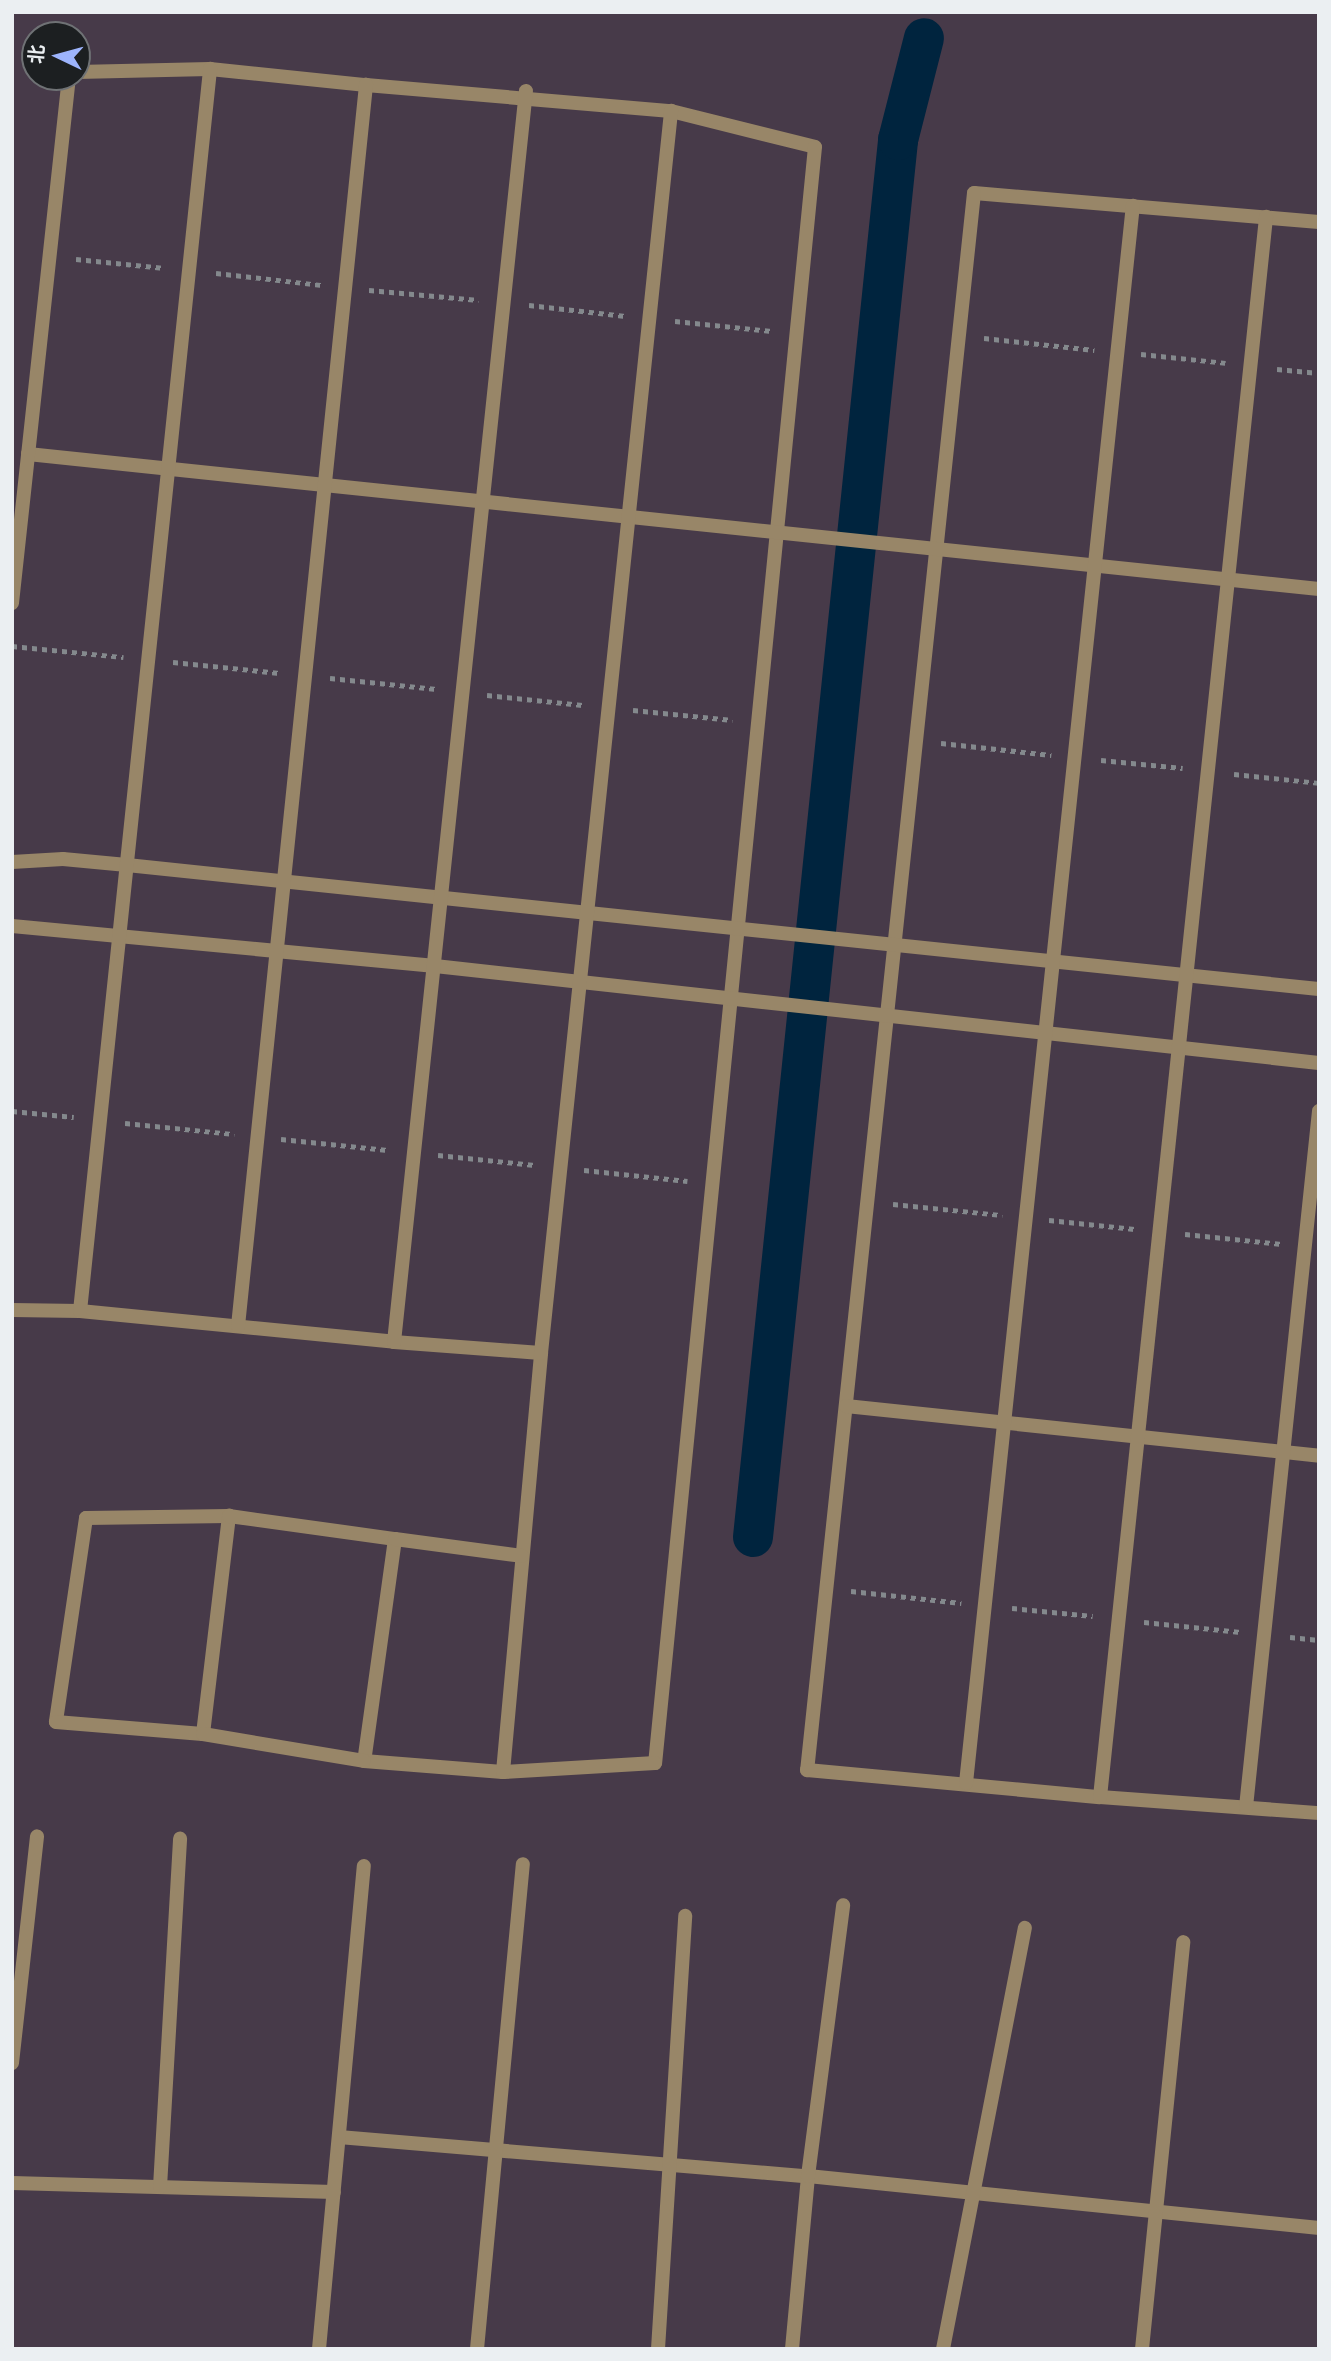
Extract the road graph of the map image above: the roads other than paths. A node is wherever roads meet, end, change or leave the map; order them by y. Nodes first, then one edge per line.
1 (210, 69) junction
2 (91, 72) edge
3 (366, 86) junction
4 (68, 91) edge
5 (526, 95) junction
6 (671, 111) junction
7 (1133, 206) junction
8 (1266, 217) junction
9 (1319, 222) edge
10 (28, 454) junction
11 (169, 467) junction
12 (324, 484) junction
13 (483, 500) junction
14 (629, 516) junction
15 (777, 531) junction
16 (937, 548) junction
17 (1094, 566) junction
18 (1228, 580) junction
19 (1319, 589) edge
20 (12, 603) edge
21 (12, 862) edge
22 (127, 865) junction
23 (283, 881) junction
24 (442, 898) junction
25 (587, 913) junction
26 (12, 926) edge
27 (737, 929) junction
28 (119, 936) junction
29 (894, 944) junction
30 (276, 949) junction
31 (1053, 961) junction
32 (435, 966) junction
33 (1185, 975) junction
34 (580, 983) junction
35 (1319, 989) edge
36 (731, 999) junction
37 (887, 1015) junction
38 (1045, 1031) junction
39 (1178, 1045) junction
40 (1319, 1063) edge
41 (1319, 1111) edge
42 (12, 1310) edge
43 (80, 1311) junction
44 (238, 1326) junction
45 (394, 1342) junction
46 (541, 1353) junction
47 (846, 1406) junction
48 (1004, 1423) junction
49 (1137, 1437) junction
50 (1283, 1452) junction
51 (1319, 1456) edge
52 (229, 1516) junction
53 (396, 1539) junction
54 (522, 1556) junction
55 (203, 1734) junction
56 (364, 1760) junction
57 (503, 1772) junction
58 (966, 1783) junction
59 (1100, 1797) junction
60 (1246, 1807) junction
61 (1319, 1813) edge
62 (37, 1836) dead end
63 (180, 1839) dead end
64 (523, 1864) dead end
65 (364, 1866) dead end
66 (843, 1905) dead end
67 (685, 1916) dead end
68 (1025, 1928) dead end
69 (1183, 1942) dead end
70 (12, 2063) edge
71 (339, 2137) junction
72 (496, 2150) junction
73 (670, 2164) junction
74 (807, 2176) junction
75 (12, 2183) edge
76 (160, 2188) junction
77 (334, 2192) junction
78 (974, 2192) junction
79 (1156, 2213) junction
80 (1319, 2228) edge
81 (319, 2349) edge
82 (477, 2349) edge
83 (658, 2349) edge
84 (792, 2349) edge
85 (943, 2349) edge
86 (1142, 2349) edge

1 - 2 street
1 - 3 street
1 - 11 street
3 - 5 street
3 - 12 street
4 - 10 street
5 - 6 street
5 - 13 street
6 - 14 street
6 - 15 street
7 - 8 street
7 - 16 street
7 - 17 street
8 - 9 street
8 - 18 street
10 - 11 street
10 - 20 street
11 - 12 street
11 - 22 street
12 - 13 street
12 - 23 street
13 - 14 street
13 - 24 street
14 - 15 street
14 - 25 street
15 - 16 street
15 - 27 street
16 - 17 street
16 - 29 street
17 - 18 street
17 - 31 street
18 - 19 street
18 - 33 street
21 - 22 street
22 - 23 street
22 - 28 street
23 - 24 street
23 - 30 street
24 - 25 street
24 - 32 street
25 - 27 street
25 - 34 street
26 - 28 street
27 - 29 street
27 - 36 street
28 - 30 street
28 - 43 street
29 - 31 street
29 - 37 street
30 - 32 street
30 - 44 street
31 - 33 street
31 - 38 street
32 - 34 street
32 - 45 street
33 - 35 street
33 - 39 street
34 - 36 street
34 - 46 street
36 - 37 street
36 - 57 street
37 - 38 street
37 - 47 street
38 - 39 street
38 - 48 street
39 - 40 street
39 - 49 street
41 - 50 street
42 - 43 street
43 - 44 street
44 - 45 street
45 - 46 street
46 - 54 street
47 - 48 street
47 - 58 street
48 - 49 street
48 - 58 street
49 - 50 street
49 - 59 street
50 - 51 street
50 - 60 street
52 - 53 street
52 - 55 street
52 - 55 street
53 - 54 street
53 - 56 street
54 - 57 street
55 - 56 street
56 - 57 street
58 - 59 street
59 - 60 street
60 - 61 street
62 - 70 street
63 - 76 street
64 - 72 street
65 - 71 street
66 - 74 street
67 - 73 street
68 - 78 street
69 - 79 street
71 - 72 street
71 - 77 street
72 - 73 street
72 - 82 street
73 - 74 street
73 - 83 street
74 - 78 street
74 - 84 street
75 - 76 street
76 - 77 street
77 - 81 street
78 - 79 street
78 - 85 street
79 - 80 street
79 - 86 street

